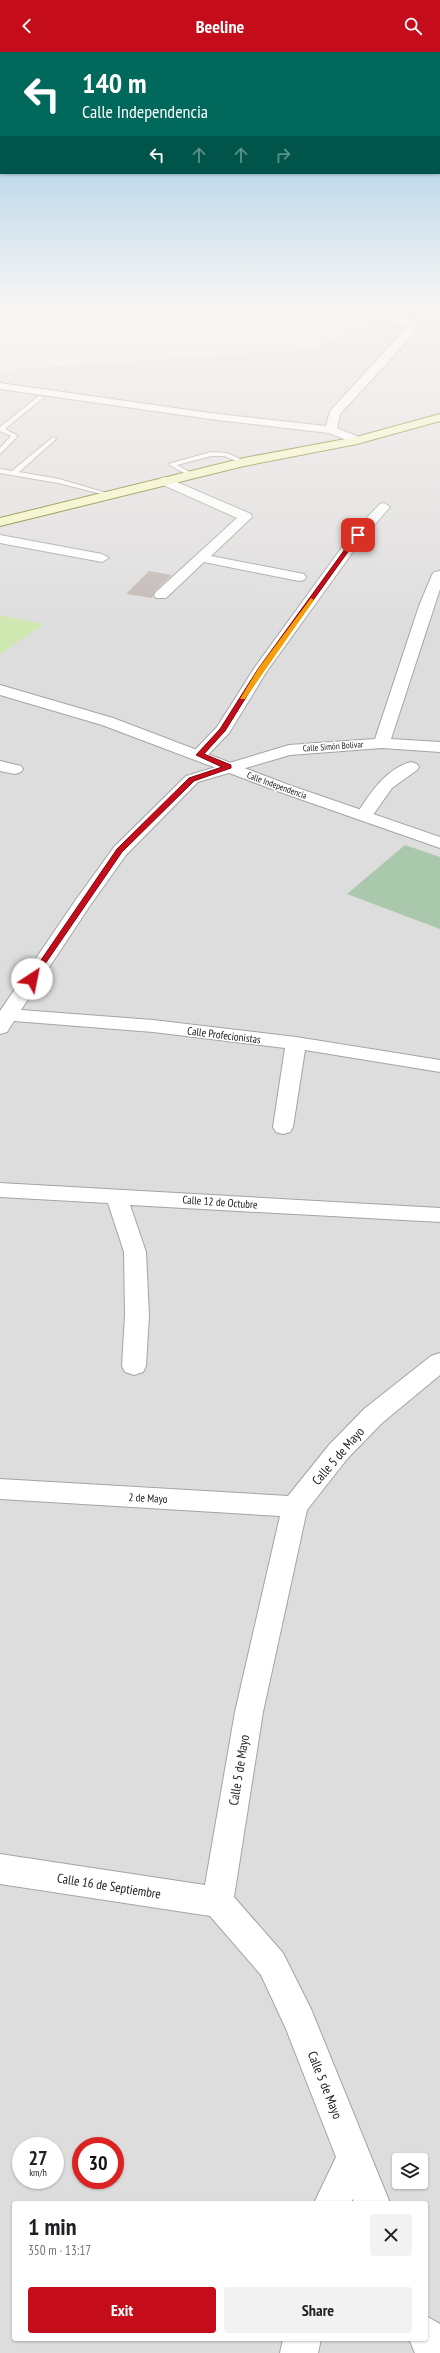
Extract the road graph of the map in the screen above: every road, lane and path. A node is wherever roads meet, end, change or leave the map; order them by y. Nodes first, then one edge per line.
1 (17, 417) edge
2 (222, 417) edge
3 (333, 417) edge
4 (439, 417) edge
5 (331, 430) junction
6 (53, 439) dead end
7 (357, 440) junction
8 (0, 452) edge
9 (244, 462) junction
10 (0, 471) edge
11 (14, 474) junction
12 (191, 475) junction
13 (165, 481) junction
14 (108, 495) junction
15 (384, 507) dead end
16 (0, 522) edge
17 (0, 540) edge
18 (102, 558) dead end
19 (202, 558) junction
20 (439, 575) dead end
21 (299, 577) dead end
22 (161, 595) dead end
23 (0, 690) edge
24 (382, 743) junction
25 (440, 747) edge
26 (199, 755) junction
27 (229, 767) junction
28 (411, 767) dead end
29 (364, 815) junction
30 (440, 843) edge
31 (4, 1022) edge
32 (296, 1043) junction
33 (440, 1066) edge
34 (284, 1127) dead end
35 (0, 1190) edge
36 (116, 1195) junction
37 (440, 1215) edge
38 (440, 1362) edge
39 (134, 1366) dead end
40 (0, 1489) edge
41 (295, 1507) junction
42 (0, 1870) edge
43 (218, 1902) junction
44 (354, 2157) junction
45 (333, 2201) edge
46 (371, 2201) edge
47 (428, 2340) edge
48 (302, 2341) edge
49 (299, 2353) edge
50 (434, 2353) edge

1 - 8 lane
2 - 5 street
3 - 5 street
4 - 7 main road
5 - 7 street
6 - 11 lane
7 - 9 main road
9 - 12 main road
9 - 12 lane
10 - 11 lane
11 - 14 lane
12 - 13 main road
13 - 14 main road
13 - 19 street
14 - 16 main road
15 - 26 street
17 - 18 street
19 - 21 street
19 - 22 street
20 - 24 street
23 - 26 street, Calle Independencia
24 - 25 street, Calle Simón Bolívar
24 - 27 street, Calle Simón Bolívar
26 - 27 street, Calle Independencia
27 - 29 street, Calle Independencia
27 - 31 street, Calle Simón Bolívar
28 - 29 street
29 - 30 street, Calle Independencia
31 - 32 street, Calle Profecionistas
32 - 33 street, Calle Profecionistas
32 - 34 street
35 - 36 street, Calle 12 de Octubre
36 - 37 street, Calle 12 de Octubre
36 - 39 street
38 - 41 street, Calle 5 de Mayo
40 - 41 street, 2 de Mayo
41 - 43 street, Calle 5 de Mayo
42 - 43 street, Calle 16 de Septiembre
43 - 44 street, Calle 5 de Mayo
44 - 45 street
44 - 46 street, Calle 5 de Mayo
47 - 50 street
48 - 49 street

